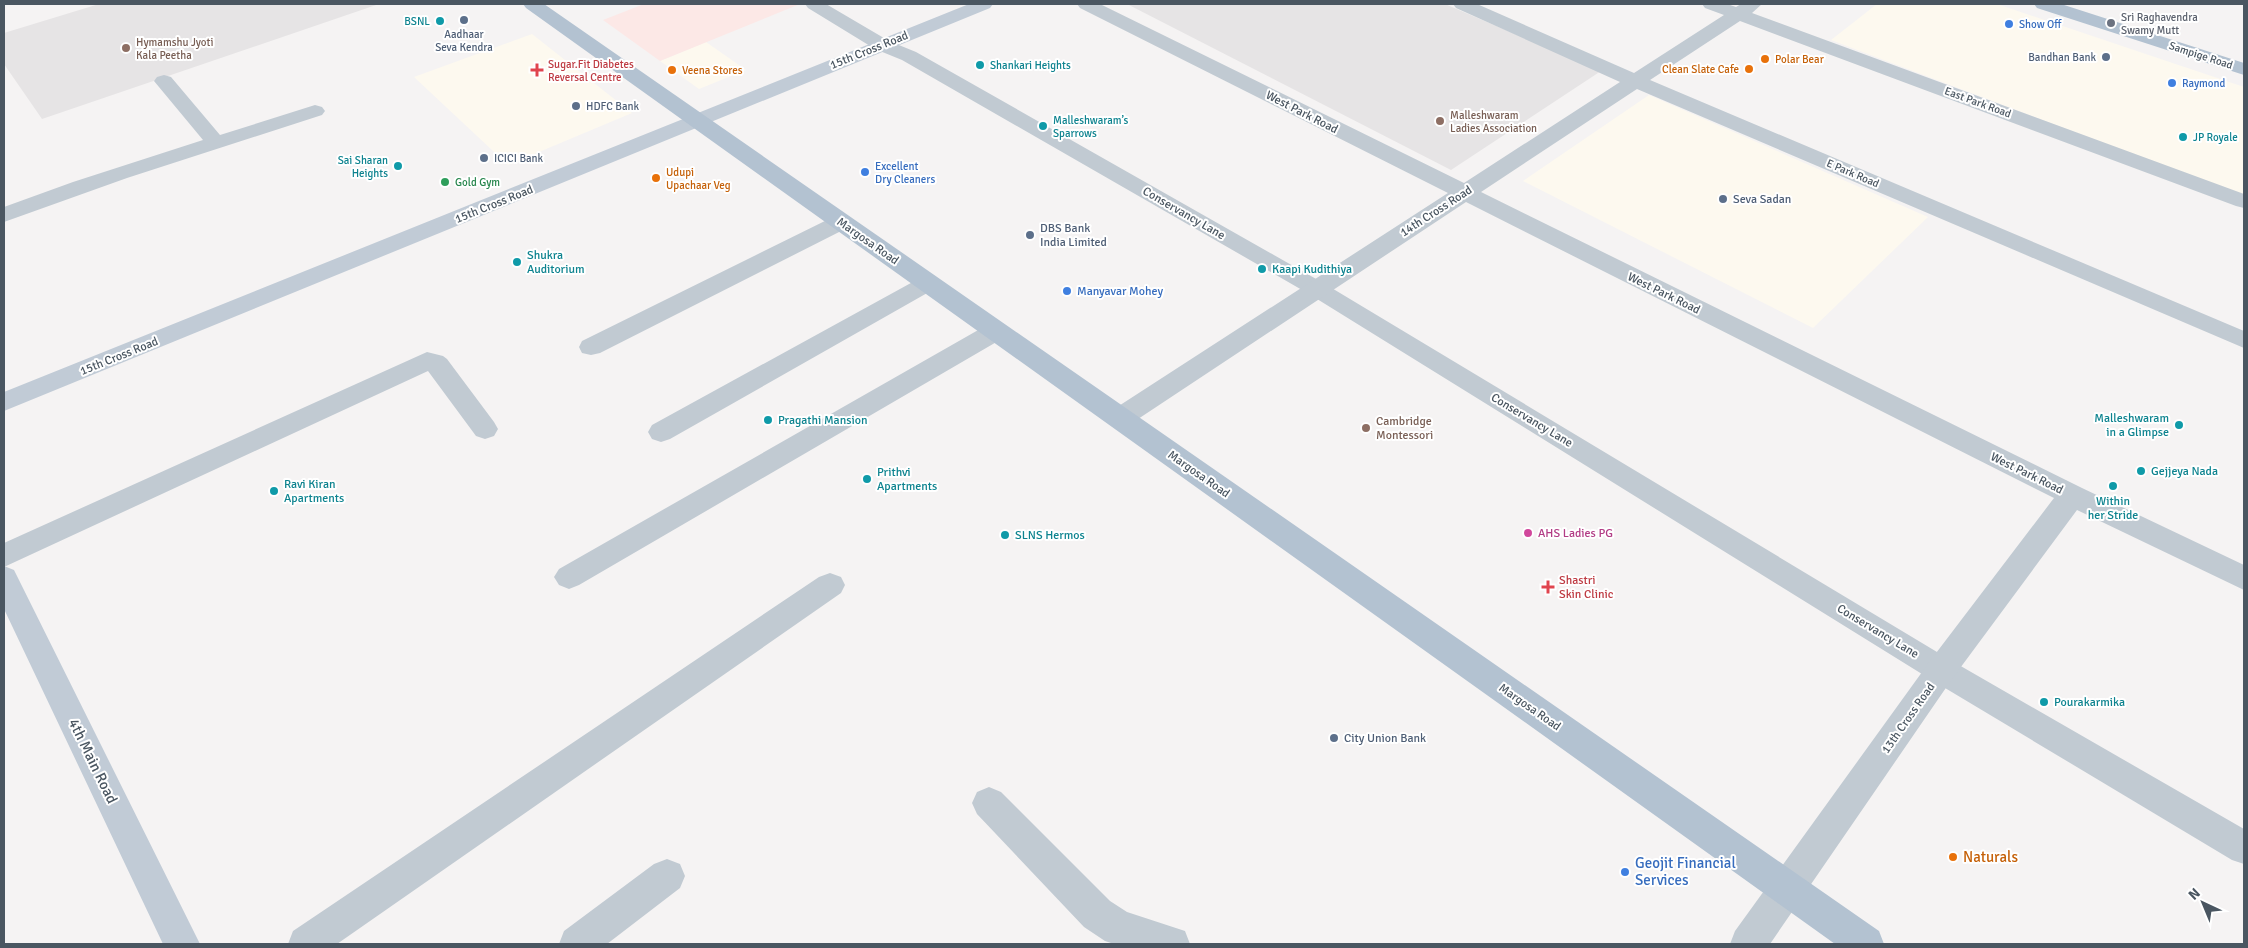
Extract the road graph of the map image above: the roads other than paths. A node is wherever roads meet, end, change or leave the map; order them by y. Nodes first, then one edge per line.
1 (532, 4) edge
2 (814, 4) edge
3 (984, 4) edge
4 (1086, 4) edge
5 (1462, 4) edge
6 (1711, 4) edge
7 (2043, 4) edge
8 (1745, 9) edge
9 (882, 45) junction
10 (2244, 69) edge
11 (1635, 81) junction
12 (164, 82) dead end
13 (315, 110) dead end
14 (699, 121) junction
15 (217, 144) junction
16 (1464, 193) junction
17 (2244, 201) edge
18 (4, 215) edge
19 (841, 222) junction
20 (928, 283) junction
21 (1317, 289) junction
22 (996, 331) junction
23 (2244, 340) edge
24 (591, 347) dead end
25 (4, 402) edge
26 (1120, 418) junction
27 (486, 429) dead end
28 (661, 432) dead end
29 (2072, 495) junction
30 (4, 556) edge
31 (569, 577) dead end
32 (4, 578) edge
33 (2244, 578) edge
34 (830, 585) dead end
35 (1942, 670) junction
36 (989, 803) dead end
37 (2244, 848) edge
38 (667, 876) dead end
39 (1787, 889) junction
40 (182, 944) edge
41 (306, 944) edge
42 (577, 944) edge
43 (1172, 944) edge
44 (1748, 944) edge
45 (1866, 944) edge

1 - 14 main road, Margosa Road
2 - 9 street, Conservancy Lane
3 - 9 street, 15th Cross Road
4 - 16 street, West Park Road
5 - 11 street, E Park Road
6 - 8 street, East Park Road
7 - 10 main road, Sampige Road
8 - 11 street, 14th Cross Road
8 - 17 street, East Park Road
9 - 14 street, 15th Cross Road
9 - 21 street, Conservancy Lane
11 - 16 street, 14th Cross Road
11 - 23 street, E Park Road
12 - 15 street
13 - 15 street
14 - 19 main road, Margosa Road
14 - 25 street, 15th Cross Road
15 - 18 street
16 - 21 street, 14th Cross Road
16 - 29 street, West Park Road
19 - 20 main road, Margosa Road
19 - 24 street
20 - 22 main road, Margosa Road
20 - 28 street
21 - 26 street, 14th Cross Road
21 - 35 street, Conservancy Lane
22 - 26 main road, Margosa Road
22 - 31 street
26 - 39 main road, Margosa Road
27 - 30 street
29 - 33 street, West Park Road
29 - 35 street, 13th Cross Road
32 - 40 street, 4th Main Road
34 - 41 street
35 - 37 street, Conservancy Lane
35 - 39 street, 13th Cross Road
36 - 43 street
38 - 42 street
39 - 44 street, 13th Cross Road
39 - 45 main road, Margosa Road

